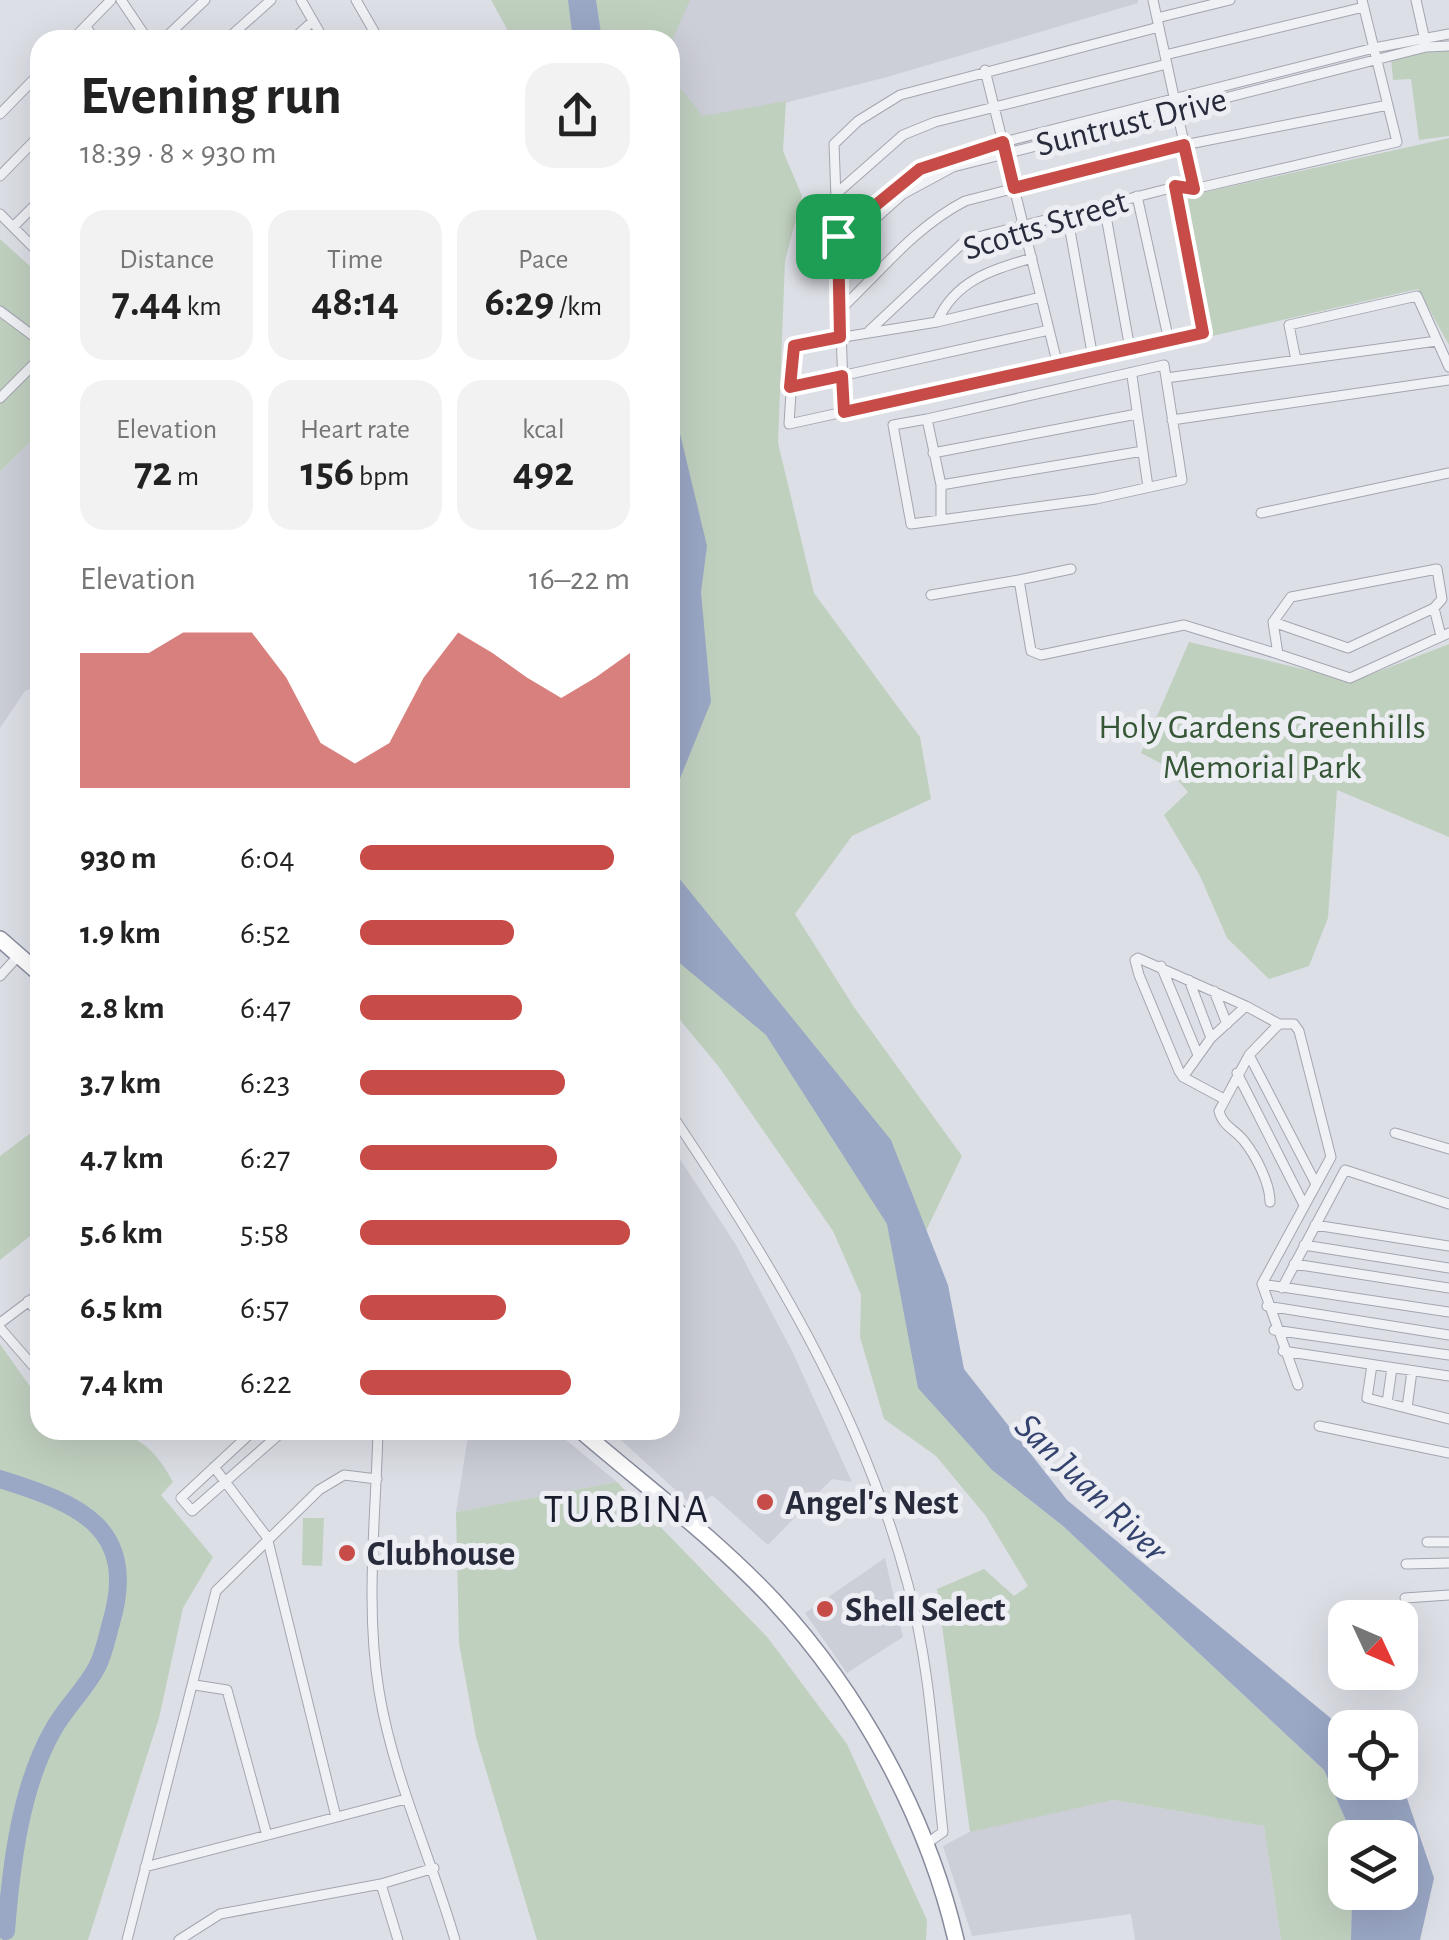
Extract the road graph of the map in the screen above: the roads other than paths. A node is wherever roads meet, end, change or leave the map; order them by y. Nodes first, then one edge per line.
1 (111, 0) edge
2 (121, 0) edge
3 (140, 0) edge
4 (206, 0) edge
5 (271, 0) edge
6 (301, 0) edge
7 (356, 0) edge
8 (1153, 0) edge
9 (1230, 0) edge
10 (1416, 0) edge
11 (1363, 4) edge
12 (129, 10) junction
13 (313, 21) junction
14 (1158, 22) junction
15 (86, 26) junction
16 (82, 30) edge
17 (88, 30) edge
18 (142, 30) edge
19 (174, 30) edge
20 (237, 30) edge
21 (303, 30) edge
22 (318, 30) edge
23 (373, 30) edge
24 (1449, 34) edge
25 (1424, 36) junction
26 (1449, 46) edge
27 (1374, 48) junction
28 (1166, 59) junction
29 (1377, 60) junction
30 (985, 70) junction
31 (30, 83) edge
32 (1175, 104) junction
33 (1388, 105) junction
34 (994, 106) junction
35 (0, 114) edge
36 (30, 145) edge
37 (1184, 145) junction
38 (1004, 147) junction
39 (0, 176) edge
40 (1175, 186) junction
41 (1014, 188) junction
42 (1194, 189) junction
43 (836, 194) junction
44 (1137, 196) junction
45 (1104, 205) junction
46 (30, 210) edge
47 (0, 214) edge
48 (1067, 214) junction
49 (1024, 226) junction
50 (13, 227) junction
51 (838, 236) junction
52 (30, 243) edge
53 (839, 252) junction
54 (1032, 258) junction
55 (1041, 297) junction
56 (842, 309) junction
57 (0, 311) edge
58 (937, 322) junction
59 (1049, 330) junction
60 (868, 332) junction
61 (30, 334) edge
62 (840, 337) junction
63 (1169, 341) junction
64 (1437, 341) junction
65 (1130, 350) junction
66 (1093, 358) junction
67 (1296, 360) junction
68 (1058, 366) junction
69 (30, 368) edge
70 (1449, 368) edge
71 (842, 376) junction
72 (1132, 376) junction
73 (1166, 378) junction
74 (1449, 380) edge
75 (790, 387) junction
76 (0, 398) edge
77 (844, 412) junction
78 (1137, 414) junction
79 (927, 419) junction
80 (1172, 420) junction
81 (1143, 451) junction
82 (933, 453) junction
83 (1449, 474) edge
84 (942, 486) junction
85 (1148, 488) junction
86 (1261, 514) dead end
87 (941, 519) junction
88 (1072, 569) dead end
89 (1020, 580) junction
90 (932, 595) dead end
91 (1434, 608) junction
92 (1273, 622) junction
93 (1445, 634) edge
94 (1278, 654) junction
95 (0, 939) edge
96 (19, 955) junction
97 (30, 965) edge
98 (1161, 966) junction
99 (0, 976) edge
100 (1188, 979) junction
101 (1214, 991) junction
102 (1246, 1006) junction
103 (1227, 1024) junction
104 (1279, 1024) junction
105 (1211, 1038) junction
106 (1198, 1055) junction
107 (1249, 1055) junction
108 (1237, 1074) junction
109 (1183, 1077) junction
110 (1224, 1099) junction
111 (680, 1127) edge
112 (1394, 1133) dead end
113 (1449, 1149) edge
114 (1316, 1184) junction
115 (1270, 1202) dead end
116 (1449, 1204) edge
117 (1304, 1206) junction
118 (1315, 1225) junction
119 (1304, 1245) junction
120 (1449, 1246) edge
121 (1294, 1264) junction
122 (1449, 1268) edge
123 (1262, 1284) junction
124 (1282, 1288) junction
125 (1449, 1288) edge
126 (28, 1301) joint
127 (30, 1303) edge
128 (1268, 1306) junction
129 (1449, 1312) edge
130 (0, 1326) edge
131 (1274, 1330) junction
132 (1449, 1335) edge
133 (1284, 1351) junction
134 (1449, 1355) edge
135 (30, 1362) edge
136 (1372, 1364) junction
137 (1392, 1368) junction
138 (1412, 1371) junction
139 (1449, 1376) edge
140 (1298, 1385) dead end
141 (1387, 1403) junction
142 (1407, 1408) junction
143 (1449, 1419) edge
144 (1319, 1426) dead end
145 (243, 1440) edge
146 (273, 1440) edge
147 (378, 1440) edge
148 (592, 1440) edge
149 (1449, 1452) edge
150 (214, 1467) junction
151 (377, 1479) junction
152 (225, 1484) junction
153 (267, 1536) junction
154 (1427, 1542) dead end
155 (1449, 1542) edge
156 (1449, 1563) edge
157 (1406, 1564) dead end
158 (1449, 1595) edge
159 (1405, 1598) dead end
160 (195, 1685) junction
161 (406, 1799) junction
162 (336, 1818) junction
163 (266, 1832) junction
164 (926, 1844) junction
165 (146, 1866) junction
166 (434, 1868) junction
167 (380, 1884) junction
168 (128, 1940) edge
169 (179, 1940) edge
170 (398, 1940) edge
171 (455, 1940) edge
172 (956, 1940) edge

1 - 15 street
2 - 12 street
3 - 12 street
4 - 19 street
5 - 20 street
6 - 13 street
7 - 23 street
8 - 14 street
9 - 14 street
10 - 25 street
11 - 27 street
11 - 28 street
12 - 18 street
13 - 21 street
13 - 22 street
14 - 28 street
14 - 30 street
15 - 16 street
15 - 17 street
24 - 25 street, Suntrust Drive
25 - 27 street, Suntrust Drive
26 - 29 street, Suntrust Drive
27 - 29 street
27 - 32 street, Suntrust Drive
28 - 32 street
28 - 34 street
29 - 32 street, Suntrust Drive
29 - 33 street
30 - 34 street
30 - 43 street
31 - 35 street
32 - 37 street
32 - 38 street, Suntrust Drive
33 - 37 street
33 - 42 street
34 - 38 street
34 - 43 street
36 - 39 street
37 - 41 street
37 - 42 street
38 - 41 street
38 - 51 street, Suntrust Drive
38 - 53 street, Suntrust Drive
40 - 42 street, Scotts Street
40 - 44 street, Scotts Street
40 - 63 street
41 - 49 street
41 - 56 street
43 - 51 street
44 - 45 street, Scotts Street
44 - 63 street
45 - 48 street, Scotts Street
45 - 65 street
46 - 50 street
47 - 50 street
48 - 49 street, Scotts Street
48 - 66 street
49 - 54 street
49 - 60 street, Scotts Street
50 - 52 street
51 - 53 street
53 - 56 street
54 - 55 street
54 - 58 street
55 - 58 street
55 - 59 street
56 - 62 street
57 - 61 street
58 - 60 street
59 - 68 street
59 - 71 street
60 - 62 street
62 - 71 street
62 - 75 street
63 - 65 street
64 - 67 street
64 - 67 street
64 - 70 street
65 - 66 street
66 - 68 street
67 - 73 street
68 - 77 street
69 - 76 street
71 - 75 street
71 - 77 street
72 - 73 street
72 - 78 street
72 - 79 street
73 - 80 street
74 - 80 street
75 - 77 street
78 - 81 street
78 - 82 street
79 - 82 street
79 - 87 street
80 - 85 street
81 - 84 street
81 - 85 street
82 - 84 street
83 - 86 street
84 - 87 street
85 - 87 street
88 - 89 street
89 - 90 street
89 - 94 street
91 - 92 street
91 - 92 street
91 - 93 street
92 - 94 street
93 - 94 street
95 - 96 highway
96 - 97 highway
96 - 99 street
98 - 100 street
98 - 106 street
98 - 109 street
100 - 101 street
100 - 105 street
101 - 102 street
101 - 103 street
102 - 103 street
102 - 104 street
103 - 105 street
104 - 107 street
104 - 114 street
105 - 106 street
106 - 109 street
107 - 108 street
107 - 114 street
108 - 110 street
108 - 117 street
109 - 110 street
110 - 115 street
111 - 164 street
112 - 113 street
114 - 117 street
116 - 118 street
117 - 123 street
118 - 119 street
118 - 120 street
119 - 121 street
119 - 122 street
121 - 124 street
121 - 125 street
123 - 124 street
123 - 128 street
124 - 129 street
126 - 127 street
126 - 130 street
128 - 131 street
128 - 132 street
130 - 135 street
131 - 133 street
131 - 134 street
133 - 136 street
133 - 140 street
136 - 137 street
136 - 141 street
137 - 138 street
137 - 141 street
138 - 139 street
138 - 142 street
141 - 142 street
142 - 143 street
144 - 149 street
145 - 150 street
146 - 152 street
147 - 151 street
148 - 164 highway
150 - 152 street
150 - 152 street
151 - 153 street
151 - 161 street
152 - 153 street
153 - 160 street
153 - 162 street
154 - 155 street
156 - 157 street
158 - 159 street
160 - 163 street
160 - 165 street
161 - 162 street
161 - 166 street
162 - 163 street
163 - 165 street
164 - 172 highway
165 - 168 street
166 - 167 street
166 - 171 street
167 - 169 street
167 - 170 street

